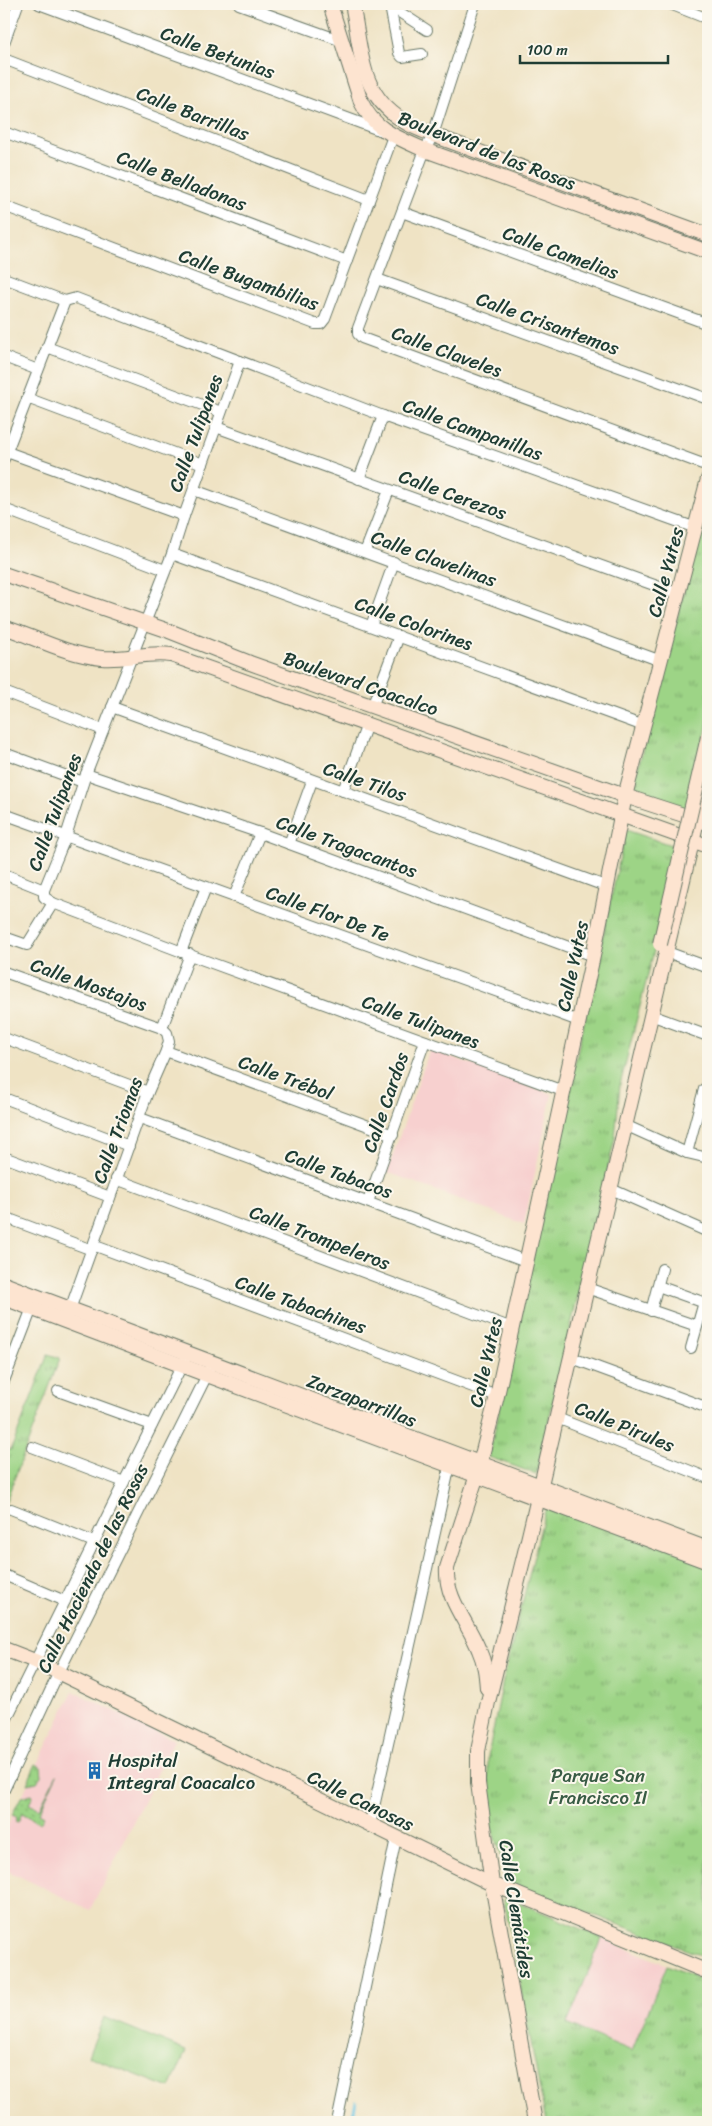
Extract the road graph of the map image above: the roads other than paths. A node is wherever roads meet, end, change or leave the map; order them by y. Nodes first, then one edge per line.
1 (18, 4) edge
2 (39, 4) edge
3 (239, 4) edge
4 (330, 4) edge
5 (352, 4) edge
6 (475, 4) edge
7 (670, 4) edge
8 (388, 5) edge
9 (708, 19) edge
10 (428, 30) dead end
11 (342, 40) junction
12 (4, 43) edge
13 (422, 54) dead end
14 (4, 59) edge
15 (4, 132) edge
16 (389, 134) junction
17 (433, 135) junction
18 (425, 150) junction
19 (369, 200) junction
20 (4, 206) edge
21 (402, 212) junction
22 (708, 235) edge
23 (708, 252) edge
24 (347, 261) junction
25 (4, 278) edge
26 (377, 279) junction
27 (65, 301) junction
28 (708, 324) edge
29 (47, 347) junction
30 (4, 357) edge
31 (240, 361) junction
32 (38, 370) junction
33 (27, 398) junction
34 (708, 399) edge
35 (221, 412) junction
36 (383, 416) junction
37 (4, 426) edge
38 (216, 428) junction
39 (15, 430) junction
40 (5, 456) edge
41 (203, 464) junction
42 (708, 466) edge
43 (359, 479) junction
44 (708, 479) edge
45 (194, 490) junction
46 (389, 490) junction
47 (4, 509) edge
48 (184, 516) junction
49 (696, 528) junction
50 (365, 552) junction
51 (172, 554) junction
52 (394, 562) junction
53 (165, 570) junction
54 (4, 574) edge
55 (679, 594) junction
56 (145, 623) junction
57 (371, 626) junction
58 (4, 627) edge
59 (399, 636) junction
60 (133, 658) junction
61 (661, 660) junction
62 (4, 692) edge
63 (372, 706) junction
64 (112, 707) junction
65 (367, 724) junction
66 (644, 726) junction
67 (103, 730) junction
68 (708, 737) edge
69 (4, 753) edge
70 (708, 774) edge
71 (85, 778) junction
72 (312, 781) junction
73 (343, 791) junction
74 (625, 796) junction
75 (4, 814) edge
76 (622, 815) junction
77 (703, 821) edge
78 (260, 833) junction
79 (66, 836) junction
80 (693, 840) junction
81 (289, 844) junction
82 (708, 846) edge
83 (4, 874) edge
84 (206, 887) junction
85 (608, 887) junction
86 (44, 890) junction
87 (234, 898) junction
88 (53, 903) junction
89 (4, 937) edge
90 (664, 948) junction
91 (185, 953) junction
92 (593, 956) junction
93 (708, 967) edge
94 (4, 972) edge
95 (652, 1015) junction
96 (579, 1021) junction
97 (162, 1028) junction
98 (708, 1036) edge
99 (4, 1038) edge
100 (425, 1041) junction
101 (166, 1051) junction
102 (704, 1090) dead end
103 (563, 1091) junction
104 (148, 1092) junction
105 (4, 1098) edge
106 (704, 1108) edge
107 (140, 1118) junction
108 (626, 1121) junction
109 (393, 1136) junction
110 (129, 1146) junction
111 (687, 1153) junction
112 (4, 1157) edge
113 (708, 1158) edge
114 (116, 1179) junction
115 (611, 1189) junction
116 (110, 1197) junction
117 (368, 1202) junction
118 (4, 1217) edge
119 (708, 1232) edge
120 (93, 1247) junction
121 (526, 1260) junction
122 (662, 1269) dead end
123 (4, 1284) edge
124 (658, 1286) junction
125 (587, 1288) junction
126 (4, 1298) edge
127 (706, 1303) edge
128 (32, 1308) junction
129 (651, 1311) junction
130 (68, 1315) junction
131 (697, 1326) junction
132 (512, 1328) junction
133 (691, 1348) dead end
134 (572, 1358) junction
135 (184, 1359) junction
136 (210, 1369) junction
137 (4, 1381) edge
138 (58, 1391) dead end
139 (497, 1396) junction
140 (708, 1408) edge
141 (558, 1418) junction
142 (152, 1425) junction
143 (32, 1447) dead end
144 (450, 1465) junction
145 (479, 1470) junction
146 (708, 1478) edge
147 (124, 1482) junction
148 (539, 1492) junction
149 (10, 1509) dead end
150 (94, 1542) junction
151 (708, 1549) edge
152 (708, 1562) edge
153 (4, 1575) edge
154 (65, 1601) junction
155 (4, 1649) edge
156 (35, 1661) junction
157 (58, 1674) junction
158 (488, 1702) junction
159 (5, 1719) edge
160 (4, 1790) edge
161 (370, 1825) junction
162 (396, 1838) junction
163 (492, 1884) junction
164 (708, 1972) edge
165 (337, 2122) edge
166 (535, 2122) edge

1 - 12 street
2 - 16 street, Calle Betunias
3 - 11 street
4 - 11 main road, Boulevard de las Rosas
5 - 17 main road, Boulevard de las Rosas
6 - 17 street, Calle Claveles
7 - 9 street
8 - 10 street
8 - 13 street
11 - 16 main road, Boulevard de las Rosas
14 - 19 street, Calle Barrillas
15 - 24 street, Calle Belladonas
16 - 18 main road, Boulevard de las Rosas
16 - 19 street, Calle Bugambilias
17 - 18 street, Calle Claveles
17 - 22 main road, Boulevard de las Rosas
18 - 21 street, Calle Claveles
18 - 23 main road, Boulevard de las Rosas
19 - 24 street, Calle Bugambilias
20 - 24 street, Calle Bugambilias
21 - 26 street, Calle Claveles
21 - 28 street, Calle Camelias
25 - 27 street, Calle Campanillas
26 - 34 street, Calle Crisantemos
26 - 42 street, Calle Claveles
27 - 29 street
27 - 31 street, Calle Campanillas
29 - 32 street
29 - 35 street
30 - 32 street
31 - 35 street, Calle Tulipanes
31 - 36 street, Calle Campanillas
32 - 33 street
33 - 39 street
33 - 41 street
35 - 38 street, Calle Tulipanes
36 - 43 street
36 - 49 street, Calle Campanillas
37 - 39 street
38 - 41 street, Calle Tulipanes
38 - 43 street, Calle Cerezos
39 - 40 street
40 - 48 street
41 - 45 street, Calle Tulipanes
43 - 46 street, Calle Cerezos
44 - 49 main road, Calle Yutes
45 - 48 street, Calle Tulipanes
45 - 50 street, Calle Clavelinas
46 - 50 street
46 - 55 street, Calle Cerezos
47 - 53 street
48 - 51 street, Calle Tulipanes
49 - 55 main road, Calle Yutes
50 - 52 street, Calle Clavelinas
51 - 53 street, Calle Tulipanes
51 - 57 street, Calle Colorines
52 - 57 street
52 - 61 street, Calle Clavelinas
53 - 56 street, Calle Tulipanes
54 - 56 main road, Boulevard Coacalco
55 - 61 main road, Calle Yutes
56 - 60 street, Calle Tulipanes
56 - 63 main road, Boulevard Coacalco
57 - 59 street, Calle Colorines
58 - 60 main road, Boulevard Coacalco
59 - 63 street
59 - 66 street, Calle Colorines
60 - 64 street, Calle Tulipanes
60 - 65 main road, Boulevard Coacalco
61 - 66 main road, Calle Yutes
62 - 67 street
63 - 74 main road, Boulevard Coacalco
64 - 67 street, Calle Tulipanes
64 - 72 street, Calle Tilos
65 - 73 street
65 - 76 main road, Boulevard Coacalco
66 - 74 main road, Calle Yutes
67 - 71 street, Calle Tulipanes
68 - 90 main road, bridge
69 - 71 street, Calle Tragacantos
70 - 77 main road
71 - 78 street, Calle Tragacantos
71 - 79 street, Calle Tulipanes
72 - 73 street, Calle Tilos
72 - 81 street
73 - 85 street, Calle Tilos
74 - 76 main road, Calle Yutes
74 - 77 main road, Boulevard Coacalco
75 - 79 street, Calle Flor De Te
76 - 80 main road, Boulevard Coacalco
76 - 85 main road, Calle Yutes
77 - 80 main road
78 - 81 street, Calle Tragacantos
78 - 87 street
79 - 84 street, Calle Flor De Te
79 - 86 street, Calle Tulipanes
80 - 82 main road, Boulevard Coacalco
80 - 90 main road
81 - 92 street, Calle Tragacantos
83 - 86 street
84 - 87 street, Calle Flor De Te
84 - 91 street
85 - 92 main road, Calle Yutes
86 - 88 street, Calle Tulipanes
87 - 96 street, Calle Flor De Te
88 - 89 street
88 - 91 street, Calle Tulipanes
90 - 93 street
90 - 95 main road
90 - 108 main road
91 - 97 street
91 - 100 street, Calle Tulipanes
92 - 96 main road, Calle Yutes
94 - 97 street, Calle Mostajos
95 - 98 street
95 - 108 main road
96 - 103 main road, Calle Yutes
97 - 101 street
99 - 104 street
100 - 103 street, Calle Tulipanes
100 - 109 street, Calle Cardos
101 - 104 street, Calle Triomas
101 - 109 street, Calle Trébol
102 - 106 street
103 - 121 main road, Calle Yutes
104 - 107 street, Calle Triomas
105 - 110 street
106 - 111 street
107 - 110 street, Calle Triomas
107 - 117 street, Calle Tabacos
108 - 111 street
108 - 115 main road
109 - 117 street, Calle Cardos
110 - 114 street, Calle Triomas
111 - 113 street
112 - 116 street
114 - 116 street, Calle Triomas
114 - 132 street, Calle Trompeleros
115 - 119 street
115 - 125 main road
116 - 120 street, Calle Triomas
117 - 121 street, Calle Tabacos
118 - 120 street, Calle Tabachines
120 - 130 street, Calle Triomas
120 - 139 street, Calle Tabachines
121 - 132 main road, Calle Yutes
122 - 124 street
123 - 130 main road, Zarzaparrillas
124 - 127 street
124 - 129 street
125 - 129 street
125 - 134 main road
126 - 128 main road, Zarzaparrillas
127 - 131 street
128 - 130 main road, Zarzaparrillas
128 - 137 street
129 - 131 street
130 - 135 main road, Zarzaparrillas
131 - 133 street
132 - 139 main road, Calle Yutes
134 - 140 street
134 - 141 main road
135 - 136 main road, Zarzaparrillas
135 - 142 street, Calle Hacienda de las Rosas
136 - 144 main road, Zarzaparrillas
136 - 145 main road, Zarzaparrillas
136 - 157 street, Calle Hacienda de las Rosas
138 - 142 street
139 - 145 main road, Calle Yutes
141 - 146 street, Calle Pirules
141 - 148 main road
142 - 147 street, Calle Hacienda de las Rosas
143 - 147 street
144 - 145 main road, Zarzaparrillas
144 - 161 street
145 - 148 main road, Zarzaparrillas
145 - 158 main road, Calle Clemátides
147 - 150 street, Calle Hacienda de las Rosas
148 - 151 main road, Zarzaparrillas
148 - 152 main road, Zarzaparrillas
148 - 158 main road, Calle Clemátides
149 - 150 street
150 - 154 street, Calle Hacienda de las Rosas
153 - 154 street
154 - 156 street, Calle Hacienda de las Rosas
155 - 156 main road, Calle Canosas
156 - 157 main road, Calle Canosas
156 - 159 street, Calle Hacienda de las Rosas
157 - 160 street, Calle Hacienda de las Rosas
157 - 161 main road, Calle Canosas
158 - 163 main road, Calle Clemátides
161 - 162 main road, Calle Canosas
162 - 163 main road, Calle Canosas
162 - 165 street
163 - 164 main road, Calle Canosas
163 - 166 main road, Calle Clemátides

